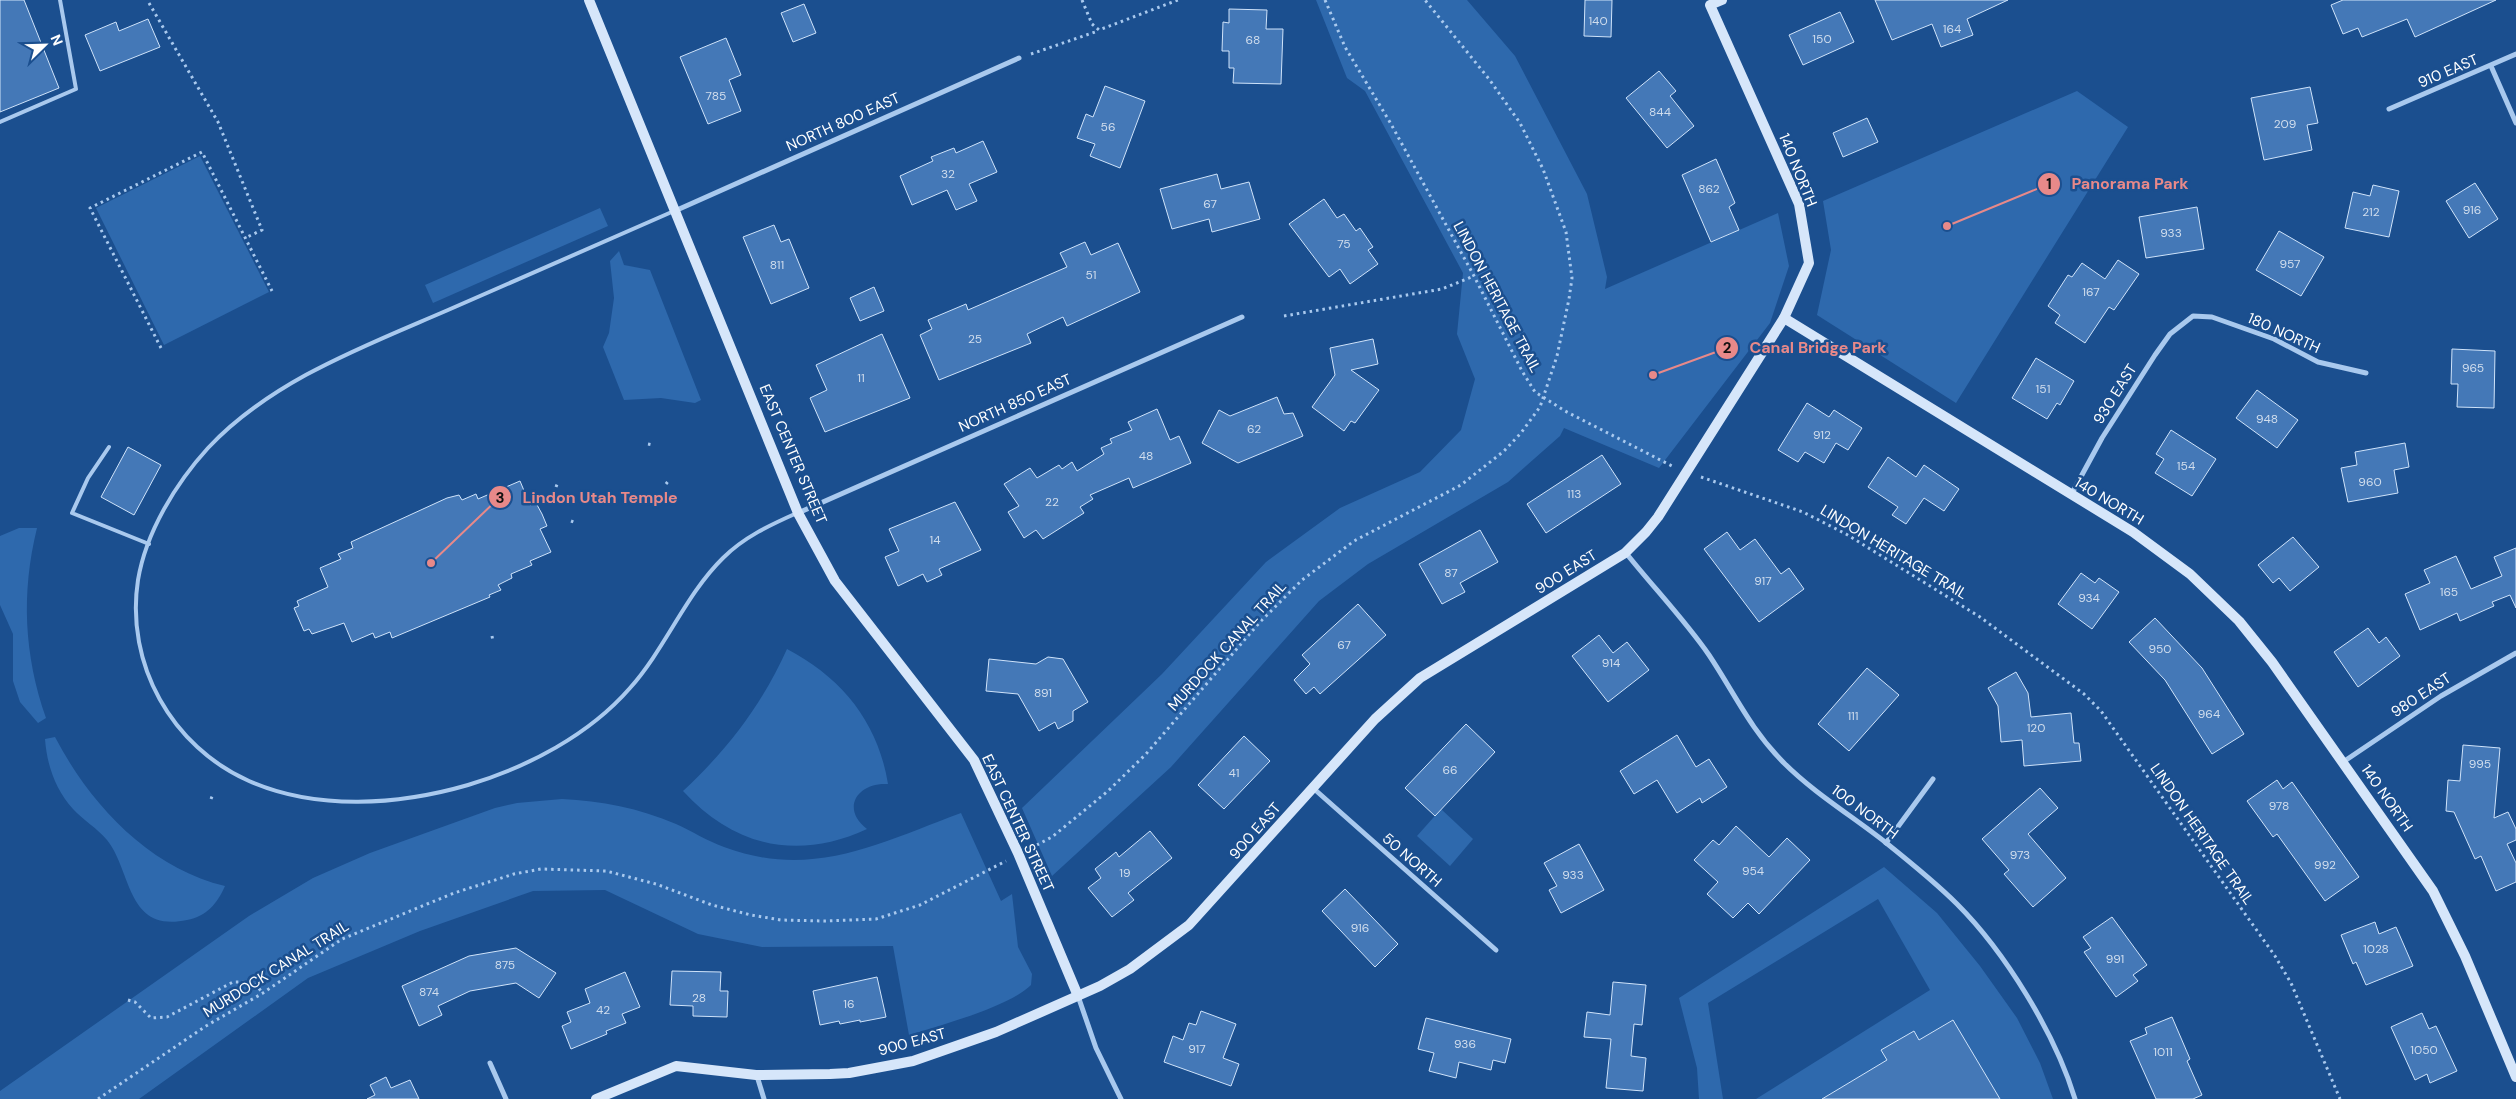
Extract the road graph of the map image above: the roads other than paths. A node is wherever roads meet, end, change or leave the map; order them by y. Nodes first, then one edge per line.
1 (60, 0) edge
2 (589, 0) edge
3 (1722, 0) edge
4 (2516, 54) edge
5 (1019, 58) road end
6 (2491, 66) junction
7 (2389, 109) dead end
8 (0, 122) edge
9 (2516, 123) edge
10 (676, 210) junction
11 (2193, 316) joint
12 (1242, 317) dead end
13 (1784, 318) junction
14 (2366, 373) dead end
15 (109, 447) dead end
16 (2070, 496) junction
17 (798, 512) junction
18 (149, 544) junction
19 (1625, 553) junction
20 (2516, 653) edge
21 (2343, 762) junction
22 (1932, 779) dead end
23 (1313, 788) junction
24 (1886, 843) junction
25 (1496, 950) dead end
26 (1078, 996) junction
27 (490, 1063) dead end
28 (756, 1075) junction
29 (2516, 1077) edge
30 (506, 1099) edge
31 (596, 1099) edge
32 (764, 1099) edge
33 (1121, 1099) edge
34 (2075, 1099) edge

1 - 8 lane
2 - 10 street, EAST CENTER STREET
3 - 13 street, 140 NORTH
4 - 6 street, 910 EAST
5 - 10 street, NORTH 800 EAST
6 - 7 street, 910 EAST
6 - 9 street
10 - 17 street, EAST CENTER STREET
10 - 18 lane
11 - 14 street, 180 NORTH
11 - 16 street, 930 EAST
12 - 17 street, NORTH 850 EAST
13 - 16 street, 140 NORTH
13 - 19 street, 900 EAST
15 - 18 lane
16 - 21 street, 140 NORTH
17 - 18 lane
17 - 26 street, EAST CENTER STREET
19 - 23 street, 900 EAST
19 - 24 street, 100 NORTH
20 - 21 street, 980 EAST
21 - 29 street, 140 NORTH
22 - 24 street
23 - 25 street, 50 NORTH
23 - 26 street, 900 EAST
24 - 34 street, 100 NORTH
26 - 28 street, 900 EAST
26 - 33 street
27 - 30 street
28 - 31 street, 900 EAST
28 - 32 street

